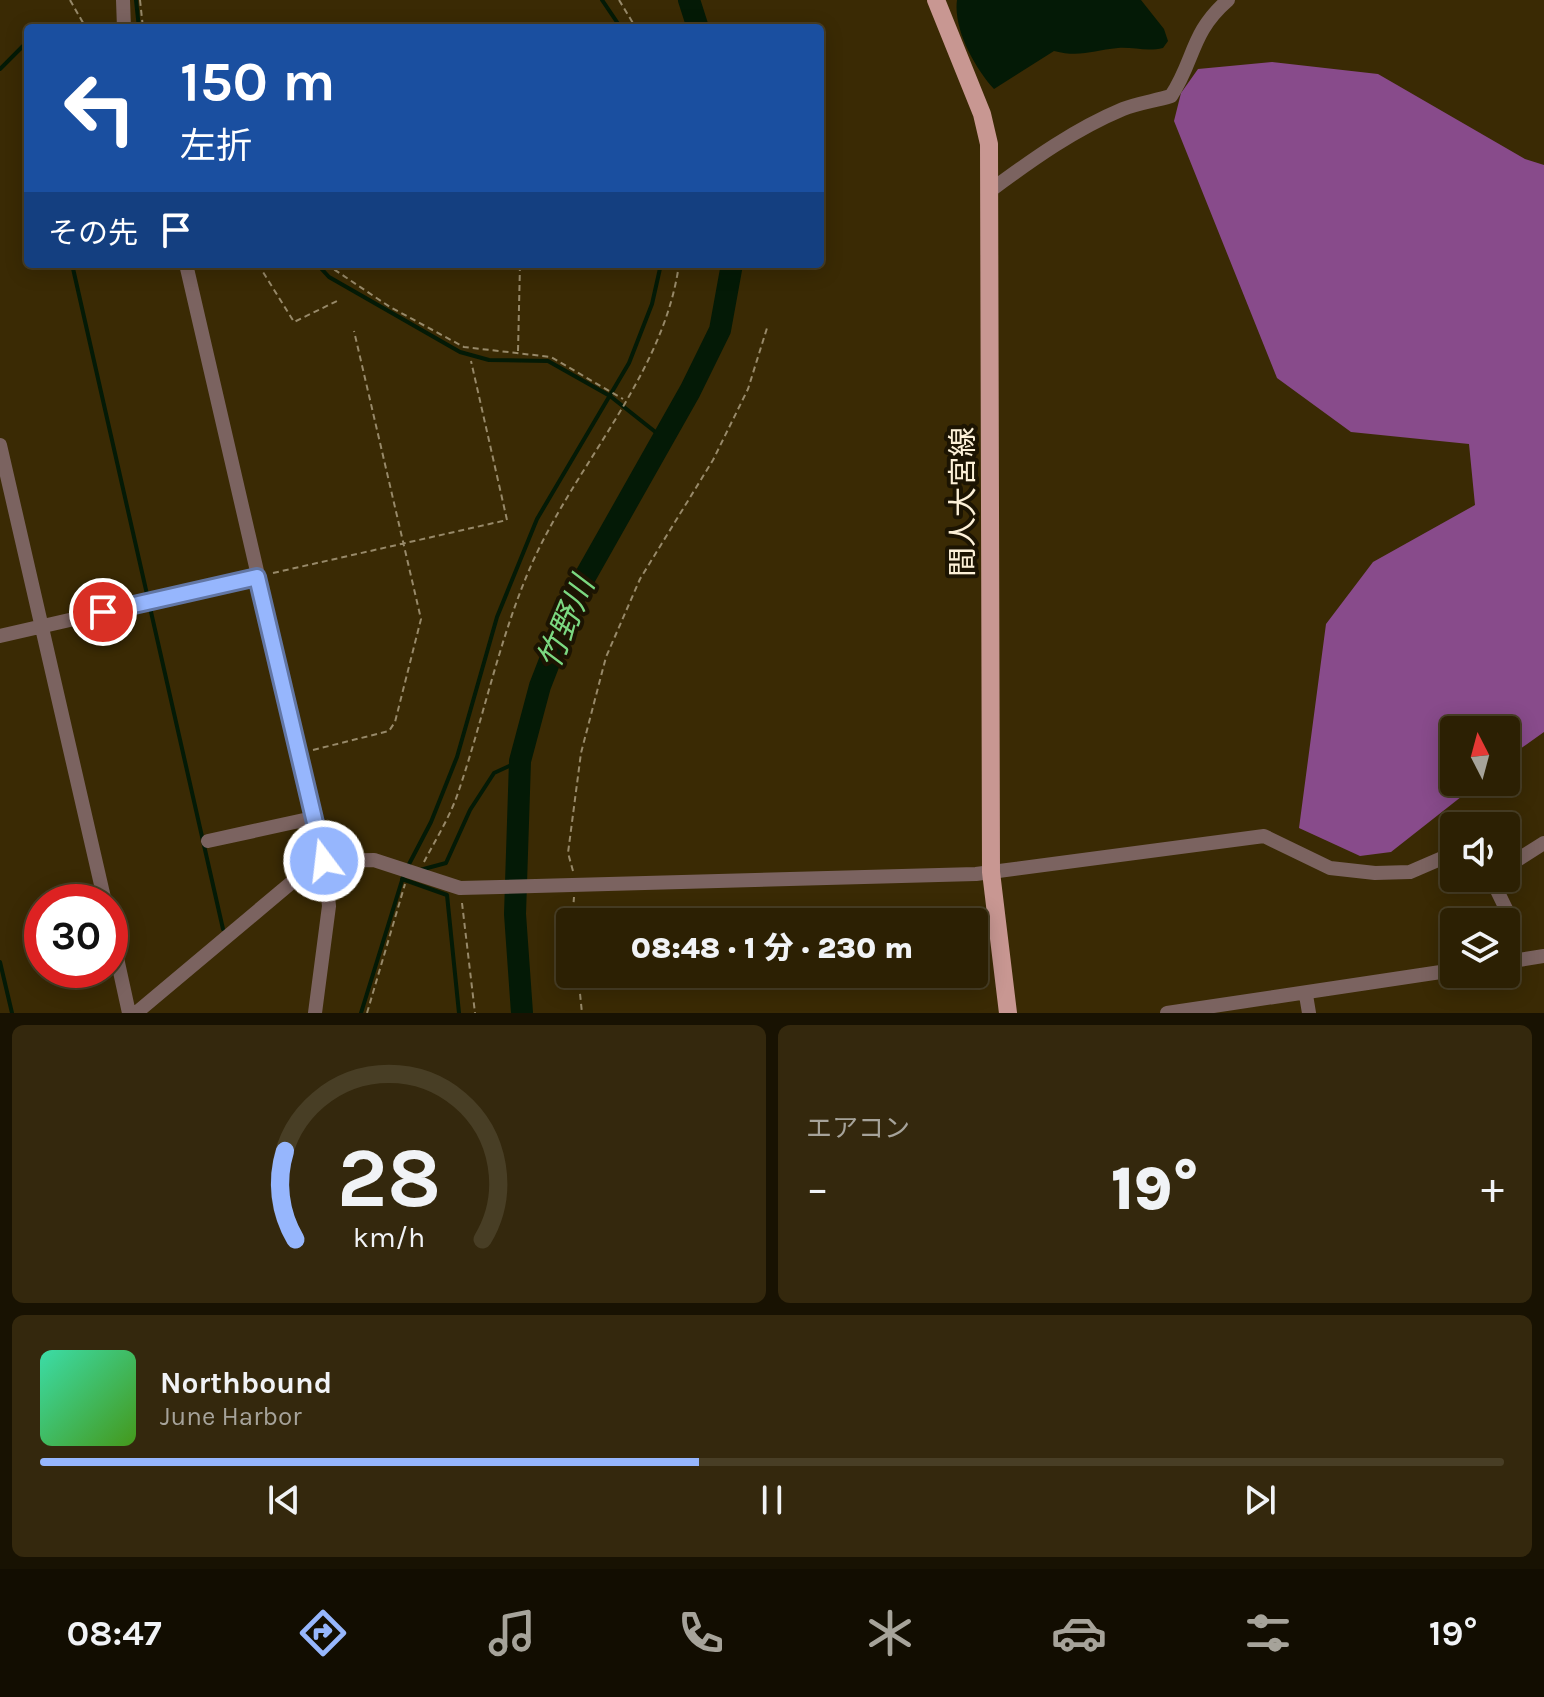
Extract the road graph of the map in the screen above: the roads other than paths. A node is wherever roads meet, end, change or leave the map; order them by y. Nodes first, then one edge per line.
1 (123, 0) edge
2 (936, 0) edge
3 (1228, 0) edge
4 (124, 24) edge
5 (991, 190) junction
6 (187, 268) edge
7 (0, 445) edge
8 (257, 577) junction
9 (41, 626) junction
10 (0, 636) edge
11 (313, 818) junction
12 (208, 841) dead end
13 (1544, 843) edge
14 (1520, 858) edge
15 (1440, 859) edge
16 (324, 861) junction
17 (991, 872) junction
18 (101, 884) edge
19 (1544, 956) edge
20 (1520, 959) edge
21 (1440, 972) edge
22 (124, 988) edge
23 (1306, 995) junction
24 (129, 1013) edge
25 (136, 1013) edge
26 (315, 1013) edge
27 (1008, 1013) edge
28 (1167, 1013) edge
29 (1309, 1013) edge

1 - 4 street
2 - 5 main road, 間人大宮線
3 - 5 street
5 - 17 main road, 間人大宮線
6 - 8 street
7 - 9 street
8 - 9 street
8 - 11 street
9 - 10 street
9 - 18 street
11 - 12 street
11 - 16 street
13 - 14 street
15 - 17 street
16 - 17 street
16 - 25 street
16 - 26 street
17 - 27 main road, 間人大宮線
19 - 20 street
21 - 23 street
22 - 24 street
23 - 28 street
23 - 29 street

